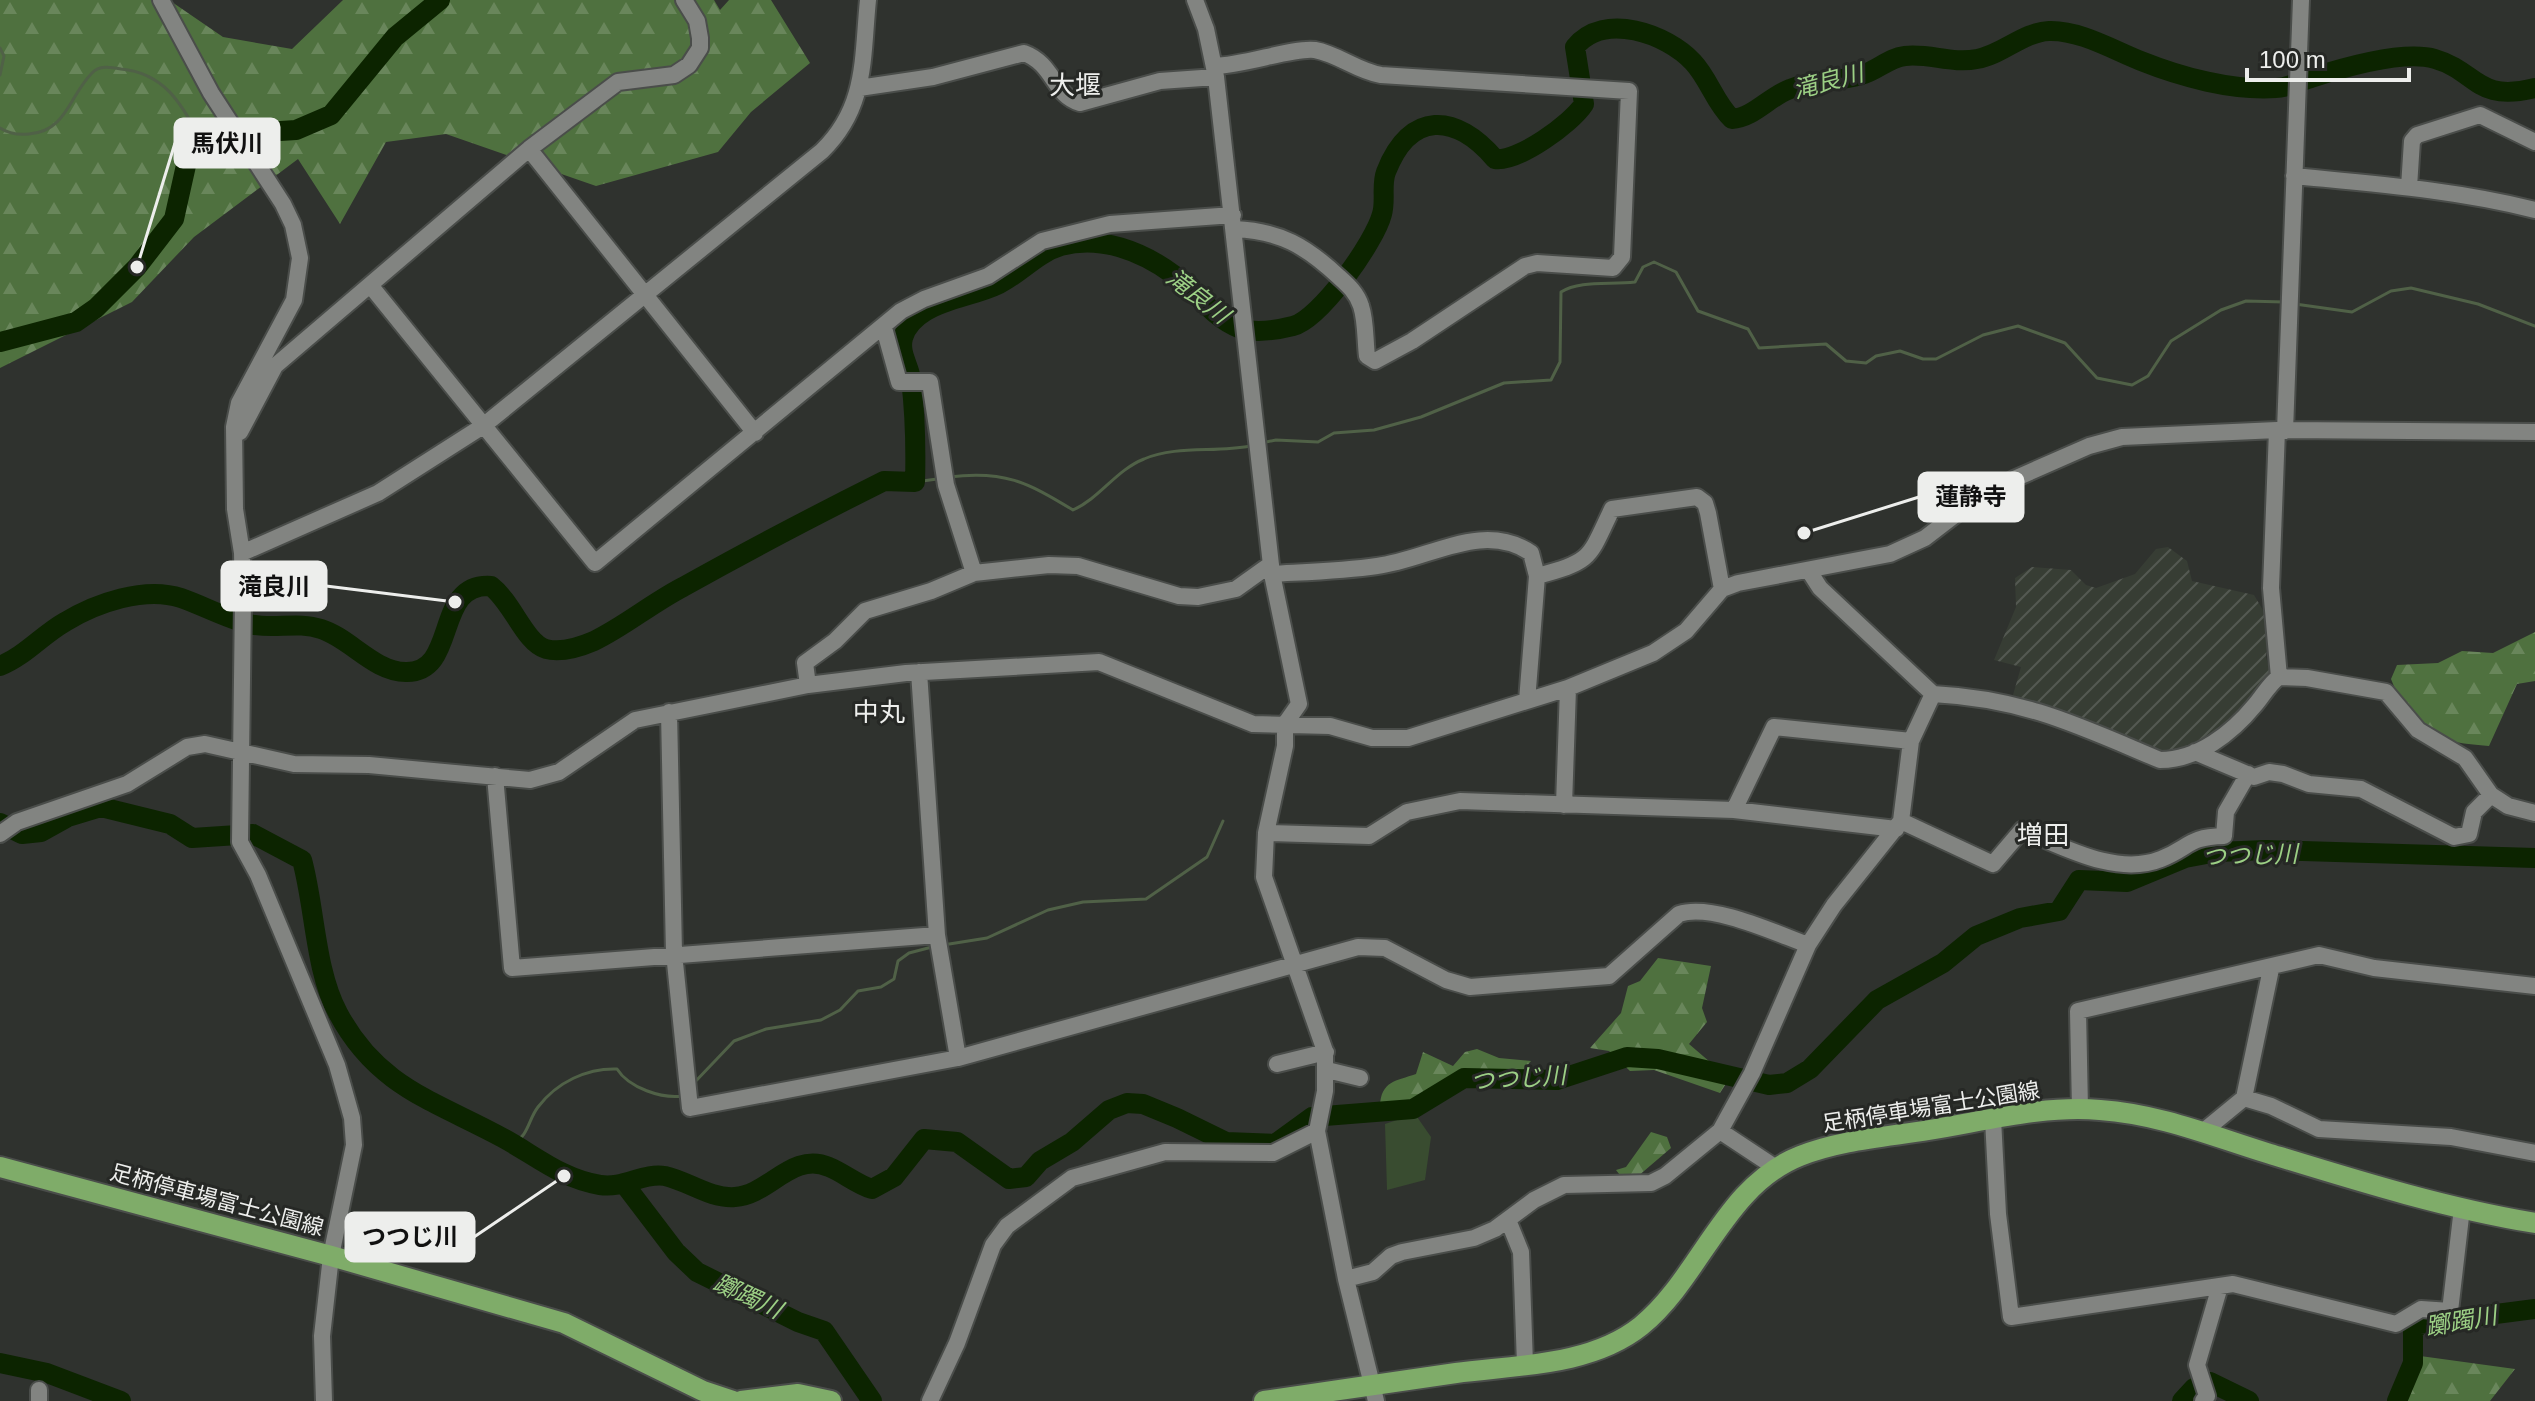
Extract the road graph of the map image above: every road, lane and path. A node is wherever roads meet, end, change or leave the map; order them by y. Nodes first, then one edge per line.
1 (161, 0) edge
2 (684, 0) edge
3 (868, 0) edge
4 (1195, 0) edge
5 (2301, 0) edge
6 (1215, 71) junction
7 (859, 88) junction
8 (2535, 142) edge
9 (529, 149) junction
10 (2294, 176) junction
11 (2409, 187) junction
12 (2535, 210) edge
13 (1234, 222) junction
14 (370, 285) junction
15 (643, 296) junction
16 (884, 328) junction
17 (483, 426) junction
18 (2281, 431) junction
19 (2535, 432) edge
20 (755, 433) junction
21 (234, 444) junction
22 (242, 553) junction
23 (1272, 569) junction
24 (1809, 571) junction
25 (974, 573) junction
26 (1537, 576) junction
27 (1722, 589) junction
28 (919, 672) junction
29 (2279, 677) junction
30 (808, 685) junction
31 (1568, 688) junction
32 (1933, 694) junction
33 (1527, 701) junction
34 (669, 712) junction
35 (1285, 724) junction
36 (1911, 741) junction
37 (239, 750) junction
38 (2195, 752) junction
39 (2248, 774) junction
40 (495, 776) junction
41 (2491, 795) junction
42 (1564, 805) junction
43 (1734, 810) junction
44 (2535, 813) edge
45 (1899, 825) junction
46 (0, 833) edge
47 (1266, 833) junction
48 (937, 935) junction
49 (1808, 945) junction
50 (674, 953) junction
51 (1296, 966) junction
52 (2271, 969) junction
53 (2535, 986) edge
54 (1326, 1052) junction
55 (958, 1058) junction
56 (1277, 1064) dead end
57 (1327, 1070) junction
58 (1360, 1078) dead end
59 (2244, 1098) junction
60 (2080, 1109) junction
61 (1993, 1119) junction
62 (1319, 1121) junction
63 (2205, 1130) junction
64 (1720, 1131) junction
65 (2535, 1153) edge
66 (0, 1167) edge
67 (1776, 1168) junction
68 (2462, 1208) junction
69 (1508, 1220) junction
70 (2535, 1223) edge
71 (331, 1256) junction
72 (1346, 1279) junction
73 (2220, 1286) junction
74 (1525, 1364) junction
75 (2203, 1390) edge
76 (1374, 1393) edge
77 (324, 1401) edge
78 (733, 1401) edge
79 (741, 1401) edge
80 (831, 1401) edge
81 (930, 1401) edge
82 (1264, 1401) edge

1 - 21 street
2 - 9 street
3 - 7 street
4 - 6 street
5 - 10 street
6 - 7 street
6 - 13 street
6 - 13 street
7 - 15 street
8 - 11 street
9 - 14 street
9 - 15 street
10 - 11 street
10 - 18 street
11 - 12 street
13 - 16 street
13 - 23 street
14 - 17 street
14 - 21 street
15 - 17 street
15 - 20 street
16 - 20 street
16 - 25 street
17 - 20 street
17 - 22 street
18 - 19 street
18 - 24 street
18 - 29 street
21 - 22 street
22 - 37 street
23 - 25 street
23 - 26 street
23 - 35 street
24 - 27 street
24 - 32 street
25 - 30 street
26 - 27 street
26 - 33 street
27 - 31 street
28 - 30 street
28 - 35 street
28 - 48 street
29 - 38 street
29 - 41 street
30 - 34 street
31 - 33 street
31 - 42 street
32 - 36 street
32 - 38 street
33 - 35 street
34 - 40 street
34 - 50 street
35 - 47 street
36 - 43 street
36 - 45 street
37 - 40 street
37 - 46 street
37 - 71 street
38 - 39 street
39 - 41 street
39 - 45 street
40 - 50 street
41 - 44 street
42 - 43 street
42 - 47 street
43 - 45 street
45 - 49 street
47 - 51 street
48 - 50 street
48 - 55 street
49 - 51 street
49 - 64 street
50 - 55 street
51 - 54 street
51 - 55 street
52 - 53 street
52 - 59 street
52 - 60 street
54 - 56 street
54 - 57 street
57 - 58 street
57 - 62 street
59 - 63 street
59 - 65 street
60 - 61 main road, 足柄停車場富士公園線
60 - 63 main road, 足柄停車場富士公園線
61 - 67 main road, 足柄停車場富士公園線
61 - 73 street
62 - 72 street
62 - 81 street
63 - 68 main road, 足柄停車場富士公園線
64 - 67 street
64 - 69 street
66 - 71 main road, 足柄停車場富士公園線
67 - 74 main road, 足柄停車場富士公園線
68 - 70 main road, 足柄停車場富士公園線
68 - 73 street
69 - 72 street
69 - 74 street
71 - 77 street
71 - 78 main road, 足柄停車場富士公園線
72 - 76 street
73 - 75 street
74 - 76 main road, 足柄停車場富士公園線
76 - 82 main road, 足柄停車場富士公園線
79 - 80 main road

